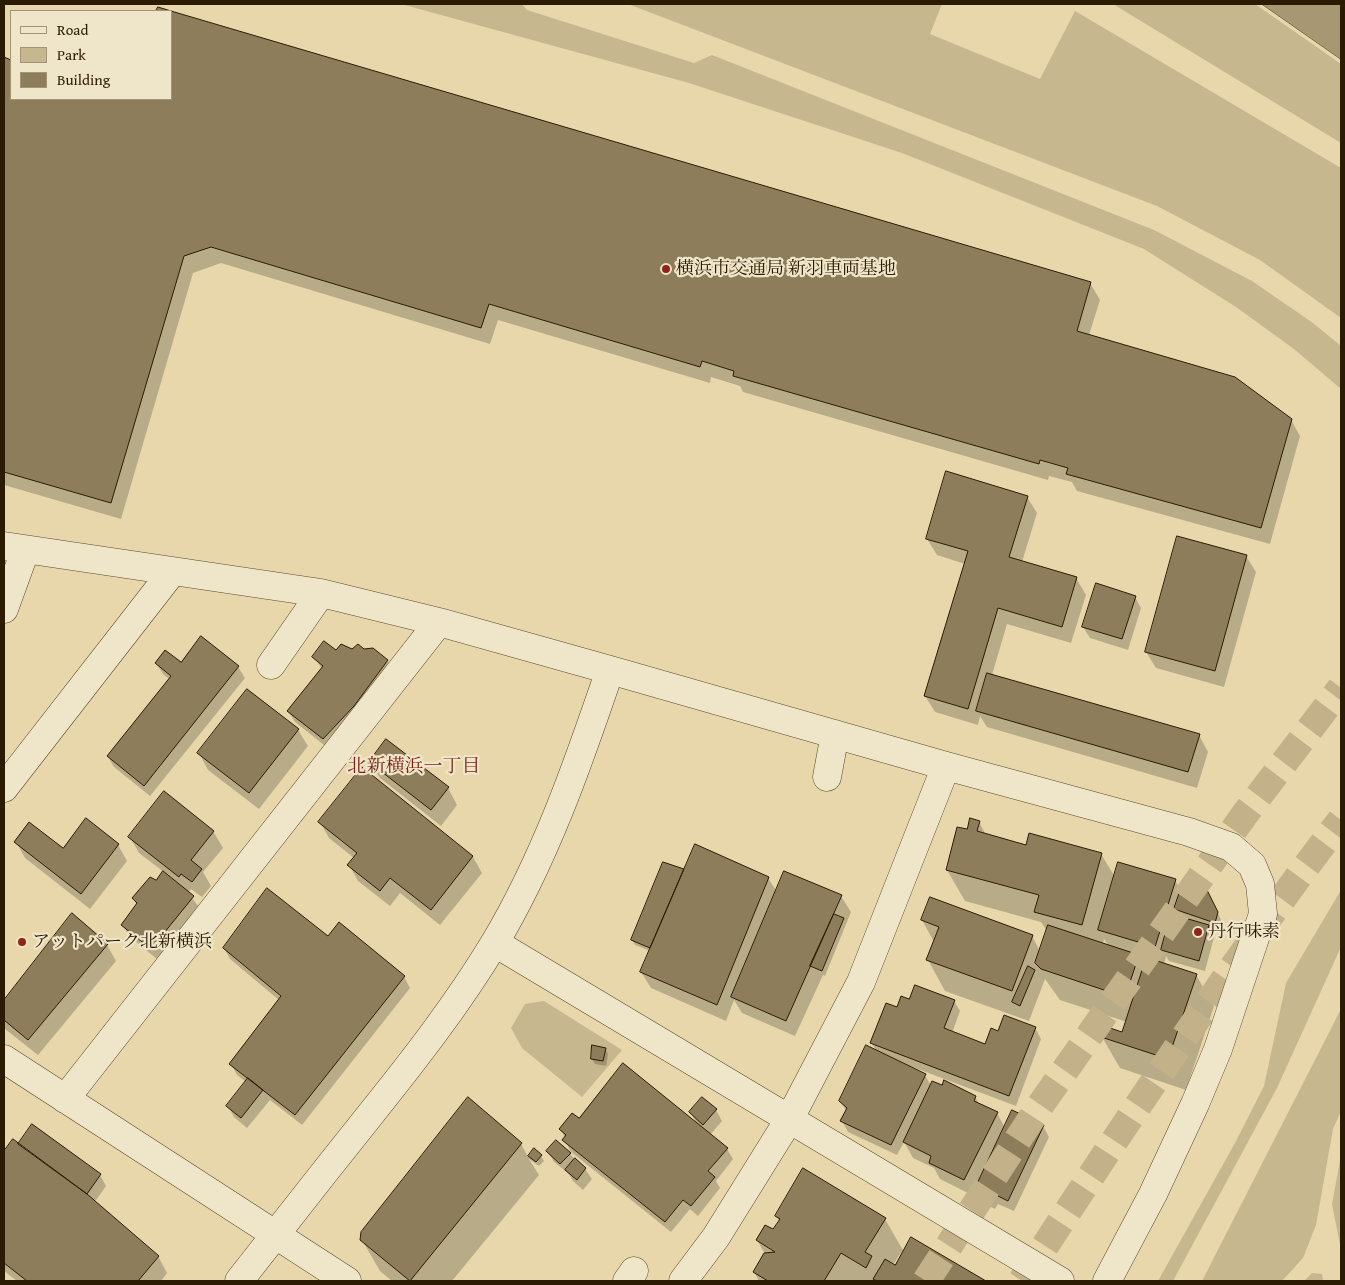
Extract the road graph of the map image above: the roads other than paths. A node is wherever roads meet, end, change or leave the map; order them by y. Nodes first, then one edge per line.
1 (14, 549) edge
2 (172, 572) junction
3 (321, 593) junction
4 (4, 609) edge
5 (438, 622) junction
6 (271, 665) dead end
7 (610, 670) junction
8 (835, 734) junction
9 (946, 766) junction
10 (827, 777) dead end
11 (4, 788) edge
12 (494, 943) junction
13 (4, 1059) edge
14 (65, 1099) junction
15 (790, 1118) junction
16 (276, 1234) junction
17 (239, 1281) edge
18 (346, 1281) edge
19 (684, 1281) edge
20 (1060, 1281) edge
21 (1107, 1281) edge

1 - 2 street
1 - 4 street
2 - 3 street
2 - 11 street
3 - 5 street
3 - 6 street
5 - 7 street
5 - 14 street
7 - 8 street
7 - 12 street
8 - 9 street
8 - 10 street
9 - 15 street
9 - 21 street
12 - 15 street
12 - 16 street
13 - 14 street
14 - 16 street
15 - 19 street
15 - 20 street
16 - 17 street
16 - 18 street

